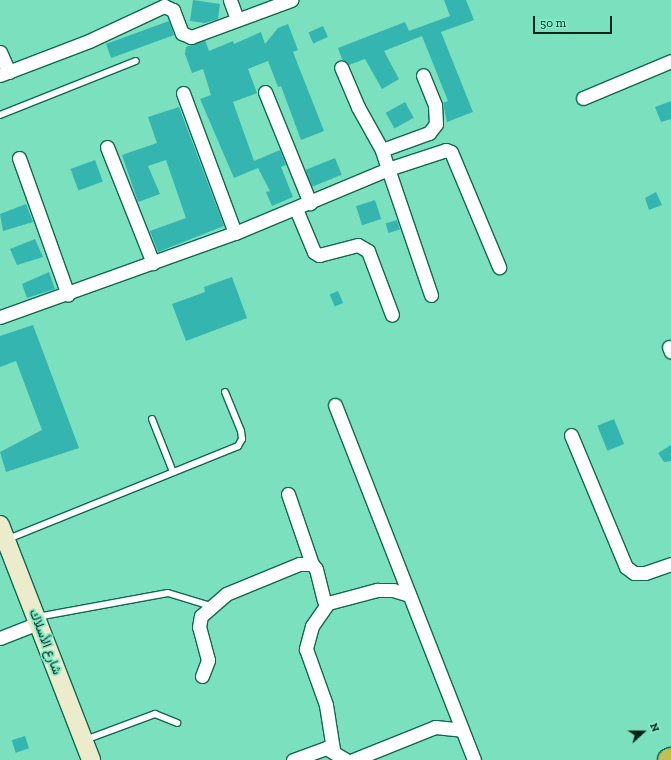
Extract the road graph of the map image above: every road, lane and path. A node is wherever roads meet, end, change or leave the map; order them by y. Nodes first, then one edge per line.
1 (230, 0) edge
2 (292, 0) edge
3 (237, 19) junction
4 (0, 52) edge
5 (136, 61) dead end
6 (671, 61) edge
7 (341, 68) dead end
8 (4, 73) edge
9 (423, 75) dead end
10 (266, 92) dead end
11 (183, 93) dead end
12 (583, 98) dead end
13 (0, 115) edge
14 (107, 147) dead end
15 (382, 150) junction
16 (19, 158) dead end
17 (388, 169) junction
18 (310, 203) junction
19 (296, 209) junction
20 (235, 233) junction
21 (153, 263) junction
22 (499, 267) dead end
23 (68, 295) junction
24 (430, 295) dead end
25 (392, 315) dead end
26 (0, 317) edge
27 (225, 392) dead end
28 (335, 405) dead end
29 (152, 419) dead end
30 (571, 435) dead end
31 (173, 472) junction
32 (288, 494) dead end
33 (3, 538) edge
34 (312, 564) junction
35 (671, 564) edge
36 (409, 595) junction
37 (328, 603) junction
38 (211, 606) junction
39 (37, 620) junction
40 (0, 638) edge
41 (202, 676) dead end
42 (177, 723) dead end
43 (462, 730) junction
44 (83, 741) junction
45 (333, 749) junction
46 (91, 760) edge
47 (293, 760) edge
48 (346, 760) edge
49 (353, 760) edge
50 (474, 760) edge

1 - 3 street
2 - 3 street
3 - 8 street
4 - 8 street
5 - 13 lane
6 - 12 street
7 - 15 street
9 - 15 street
10 - 18 street
11 - 20 street
14 - 21 street
15 - 17 street
16 - 23 street
17 - 18 street
17 - 22 street
17 - 24 street
18 - 19 street
19 - 20 street
19 - 25 street
20 - 21 street
21 - 23 street
23 - 26 street
27 - 31 lane
28 - 36 street
29 - 31 lane
30 - 35 street
31 - 33 lane
32 - 34 street
33 - 39 street, شارع الأسلاك
34 - 37 street
34 - 38 street
36 - 37 street
36 - 43 street
37 - 45 street
38 - 39 lane
38 - 41 street
39 - 40 street
39 - 44 street, شارع الأسلاك
42 - 44 lane
43 - 49 street
43 - 50 street
44 - 46 street, شارع الأسلاك
45 - 47 street
45 - 48 street

